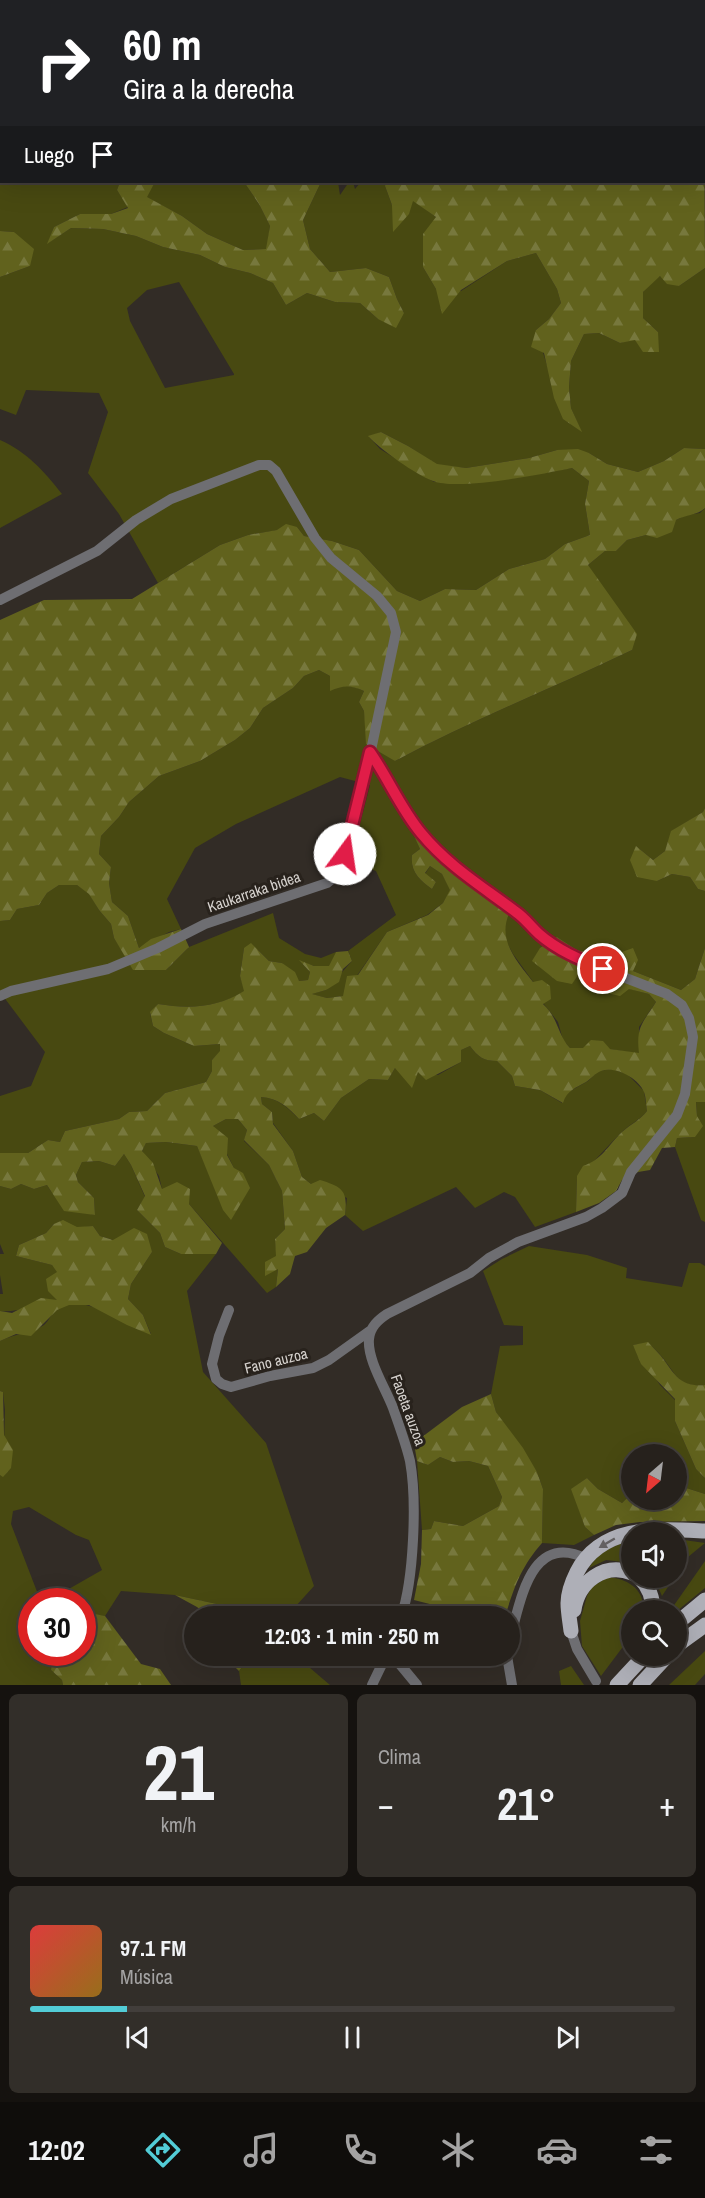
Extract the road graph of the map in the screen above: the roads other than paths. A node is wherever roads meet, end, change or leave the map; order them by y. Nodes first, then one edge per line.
1 (0, 600) edge
2 (370, 752) junction
3 (0, 996) edge
4 (229, 1310) dead end
5 (371, 1329) junction
6 (705, 1531) edge
7 (586, 1558) junction
8 (621, 1571) edge
9 (705, 1600) edge
10 (403, 1606) edge
11 (519, 1606) edge
12 (687, 1615) edge
13 (705, 1625) edge
14 (571, 1631) junction
15 (687, 1638) edge
16 (381, 1666) edge
17 (401, 1666) edge
18 (509, 1666) edge
19 (627, 1666) edge
20 (635, 1666) edge
21 (658, 1666) edge
22 (596, 1681) dead end
23 (372, 1685) edge
24 (417, 1685) edge
25 (512, 1685) edge
26 (617, 1685) edge
27 (640, 1685) edge

1 - 2 street, Kaukarraka bidea
2 - 3 street, Kaukarraka bidea
2 - 5 street
4 - 5 street, Fano auzoa
5 - 10 street, Faoeta auzoa
6 -> 7 main road
7 - 11 street
7 - 14 main road
8 - 14 main road
9 - 12 main road
13 - 15 main road
14 - 22 street
16 - 23 street
17 - 24 street
18 - 25 street
19 - 26 main road
20 - 26 main road
21 - 27 main road

